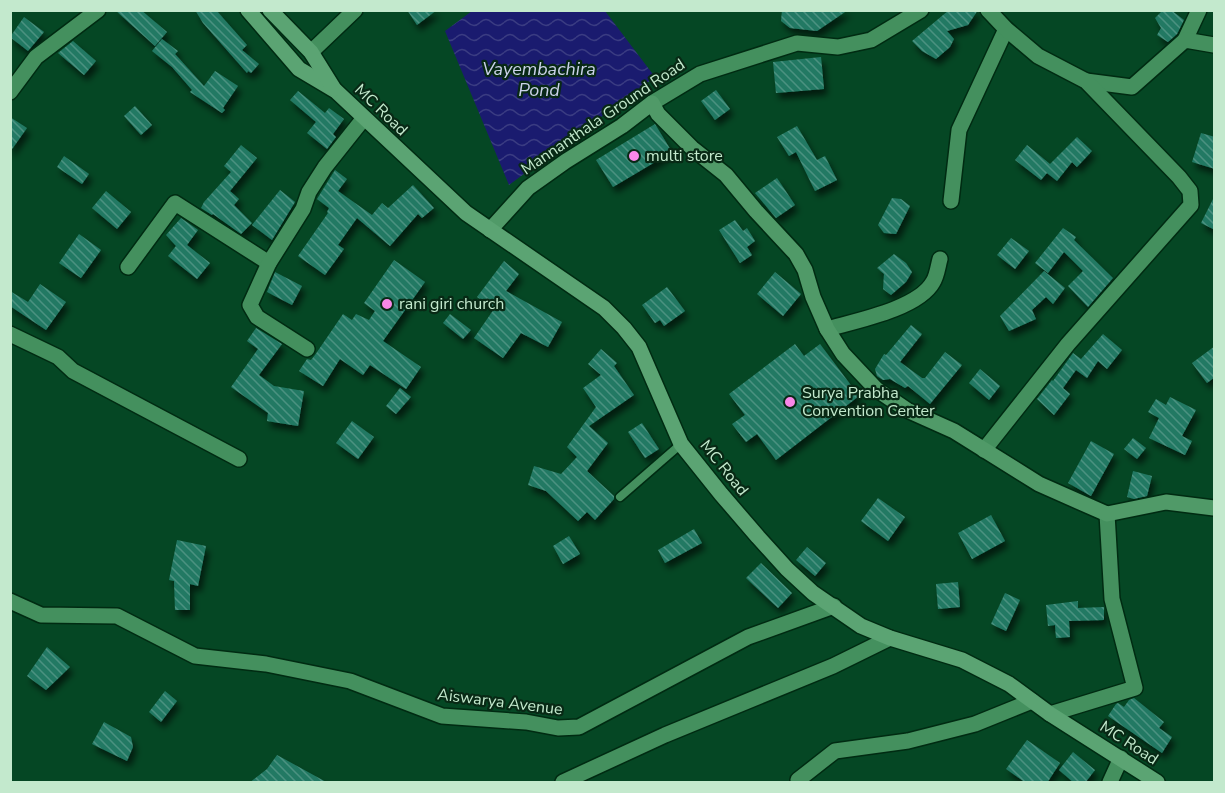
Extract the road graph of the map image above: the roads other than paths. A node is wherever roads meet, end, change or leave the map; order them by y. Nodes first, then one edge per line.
1 (98, 10) edge
2 (248, 10) edge
3 (270, 10) edge
4 (355, 10) edge
5 (921, 10) edge
6 (988, 10) edge
7 (1199, 10) edge
8 (1006, 29) junction
9 (1185, 40) junction
10 (1215, 45) edge
11 (311, 52) junction
12 (1086, 81) junction
13 (336, 91) junction
14 (10, 92) edge
15 (652, 103) junction
16 (364, 118) junction
17 (951, 201) dead end
18 (490, 230) junction
19 (940, 259) dead end
20 (269, 263) junction
21 (128, 267) dead end
22 (827, 329) junction
23 (10, 334) edge
24 (307, 349) dead end
25 (681, 444) junction
26 (984, 450) junction
27 (239, 459) dead end
28 (620, 497) dead end
29 (1215, 508) edge
30 (1107, 514) junction
31 (10, 602) edge
32 (834, 606) junction
33 (890, 638) junction
34 (1032, 700) junction
35 (1050, 714) junction
36 (1121, 759) junction
37 (591, 777) edge
38 (798, 780) dead end
39 (563, 783) edge
40 (1110, 783) edge
41 (1157, 783) edge

1 - 14 street
2 - 13 main road, MC Road
3 - 11 main road, MC Road
4 - 11 street
5 - 15 street, Mannanthala Ground Road
6 - 8 street
7 - 9 street
8 - 12 street
8 - 17 street
9 - 10 street
9 - 12 street
11 - 13 main road, MC Road
12 - 26 street
13 - 16 main road, MC Road
15 - 18 street, Mannanthala Ground Road
15 - 22 street
16 - 18 main road, MC Road
16 - 20 street
18 - 25 main road, MC Road
19 - 22 street
20 - 21 street
20 - 24 street
22 - 26 street
23 - 27 street
25 - 28 lane
25 - 32 main road, MC Road
26 - 30 street
29 - 30 street
30 - 35 street
31 - 32 street, Aiswarya Avenue
32 - 33 main road, MC Road
33 - 34 main road, MC Road
33 - 37 street
34 - 35 main road, MC Road
34 - 38 street
35 - 36 main road, MC Road
36 - 40 street
36 - 41 main road, MC Road
37 - 39 street

